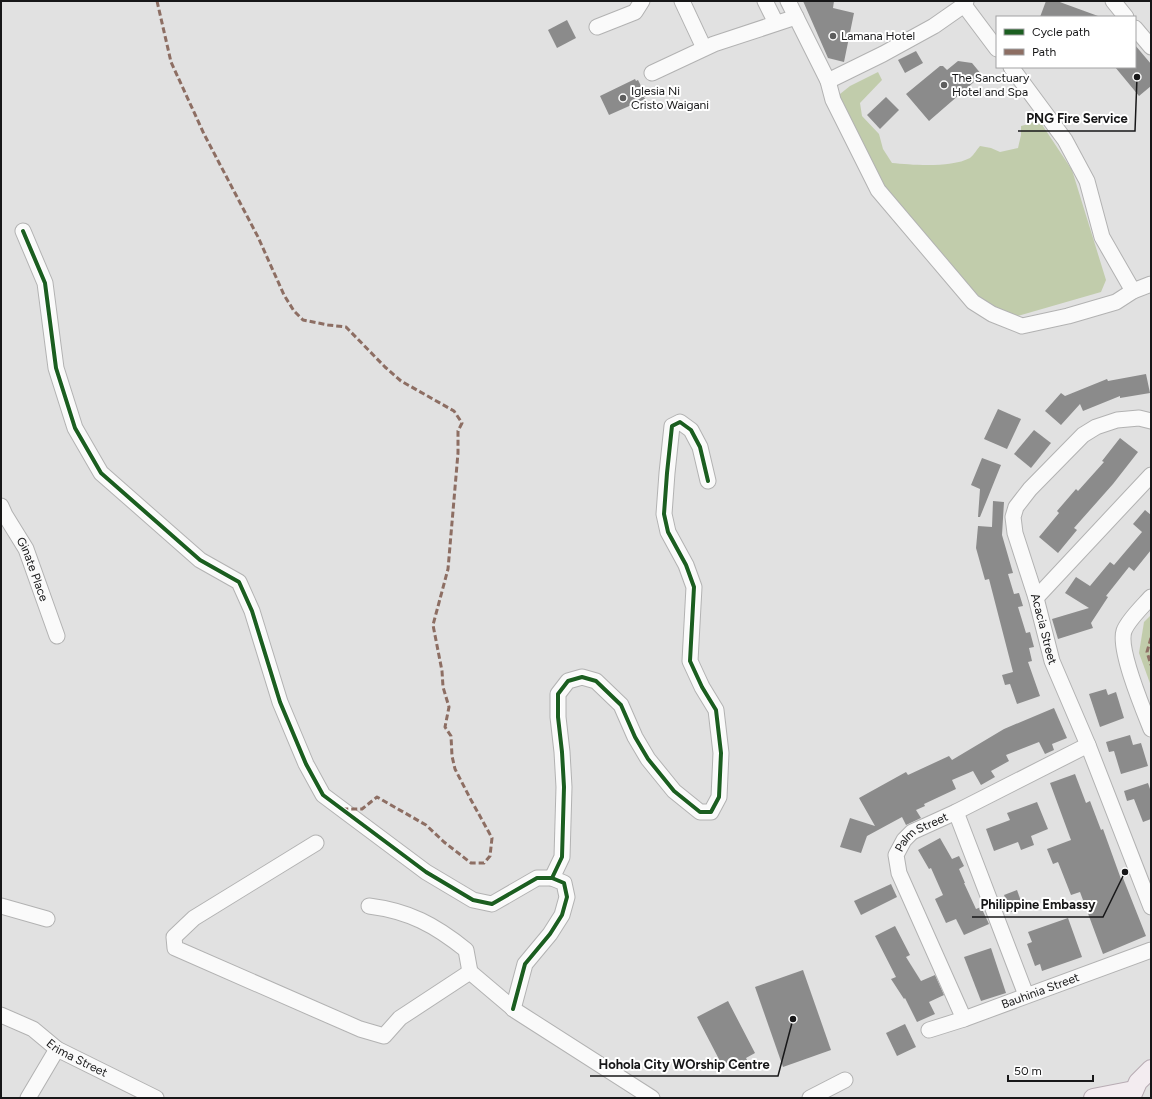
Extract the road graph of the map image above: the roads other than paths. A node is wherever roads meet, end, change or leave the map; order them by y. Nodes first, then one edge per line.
1 (642, 1) edge
2 (682, 1) edge
3 (765, 1) edge
4 (788, 1) edge
5 (1113, 1) edge
6 (965, 3) edge
7 (1125, 16) edge
8 (796, 17) junction
9 (776, 23) junction
10 (597, 27) dead end
11 (1136, 29) edge
12 (704, 48) junction
13 (996, 48) edge
14 (1151, 48) edge
15 (1011, 68) edge
16 (652, 73) dead end
17 (828, 82) junction
18 (23, 231) dead end
19 (1151, 284) edge
20 (1133, 291) junction
21 (1151, 421) edge
22 (1151, 475) edge
23 (708, 481) dead end
24 (1, 506) edge
25 (1151, 597) edge
26 (1036, 598) junction
27 (57, 636) dead end
28 (1147, 707) edge
29 (1151, 729) edge
30 (1088, 745) junction
31 (956, 812) junction
32 (316, 843) dead end
33 (552, 878) junction
34 (1, 906) edge
35 (369, 906) dead end
36 (1151, 907) edge
37 (47, 919) dead end
38 (1151, 950) edge
39 (470, 972) junction
40 (1026, 995) junction
41 (513, 1009) junction
42 (1, 1016) edge
43 (964, 1019) junction
44 (929, 1030) dead end
45 (57, 1048) junction
46 (1151, 1069) edge
47 (845, 1080) dead end
48 (1133, 1094) edge
49 (28, 1098) edge
50 (156, 1098) edge
51 (652, 1098) edge
52 (810, 1098) edge
53 (1093, 1098) edge

1 - 10 street
2 - 12 street
3 - 9 street
4 - 8 street
5 - 7 street
6 - 13 street
6 - 17 street
8 - 9 street
8 - 17 street
9 - 12 street
11 - 14 street
12 - 16 street
15 - 20 street
17 - 20 street
18 - 33 street
19 - 20 street
21 - 26 street, Acacia Street
22 - 26 street
23 - 33 street
24 - 27 street, Ginate Place
25 - 28 street
26 - 30 street, Acacia Street
28 - 29 street
30 - 31 street, Palm Street
30 - 36 street, Acacia Street
31 - 40 street
31 - 43 street, Palm Street
32 - 39 street
33 - 41 street
34 - 37 street
35 - 39 street
38 - 40 street, Bauhinia Street
39 - 41 street
40 - 43 street, Bauhinia Street
41 - 51 street
42 - 45 street, Erima Street
43 - 44 street, Bauhinia Street
45 - 49 street
45 - 50 street, Erima Street
46 - 48 main road
47 - 52 street
48 - 53 main road

